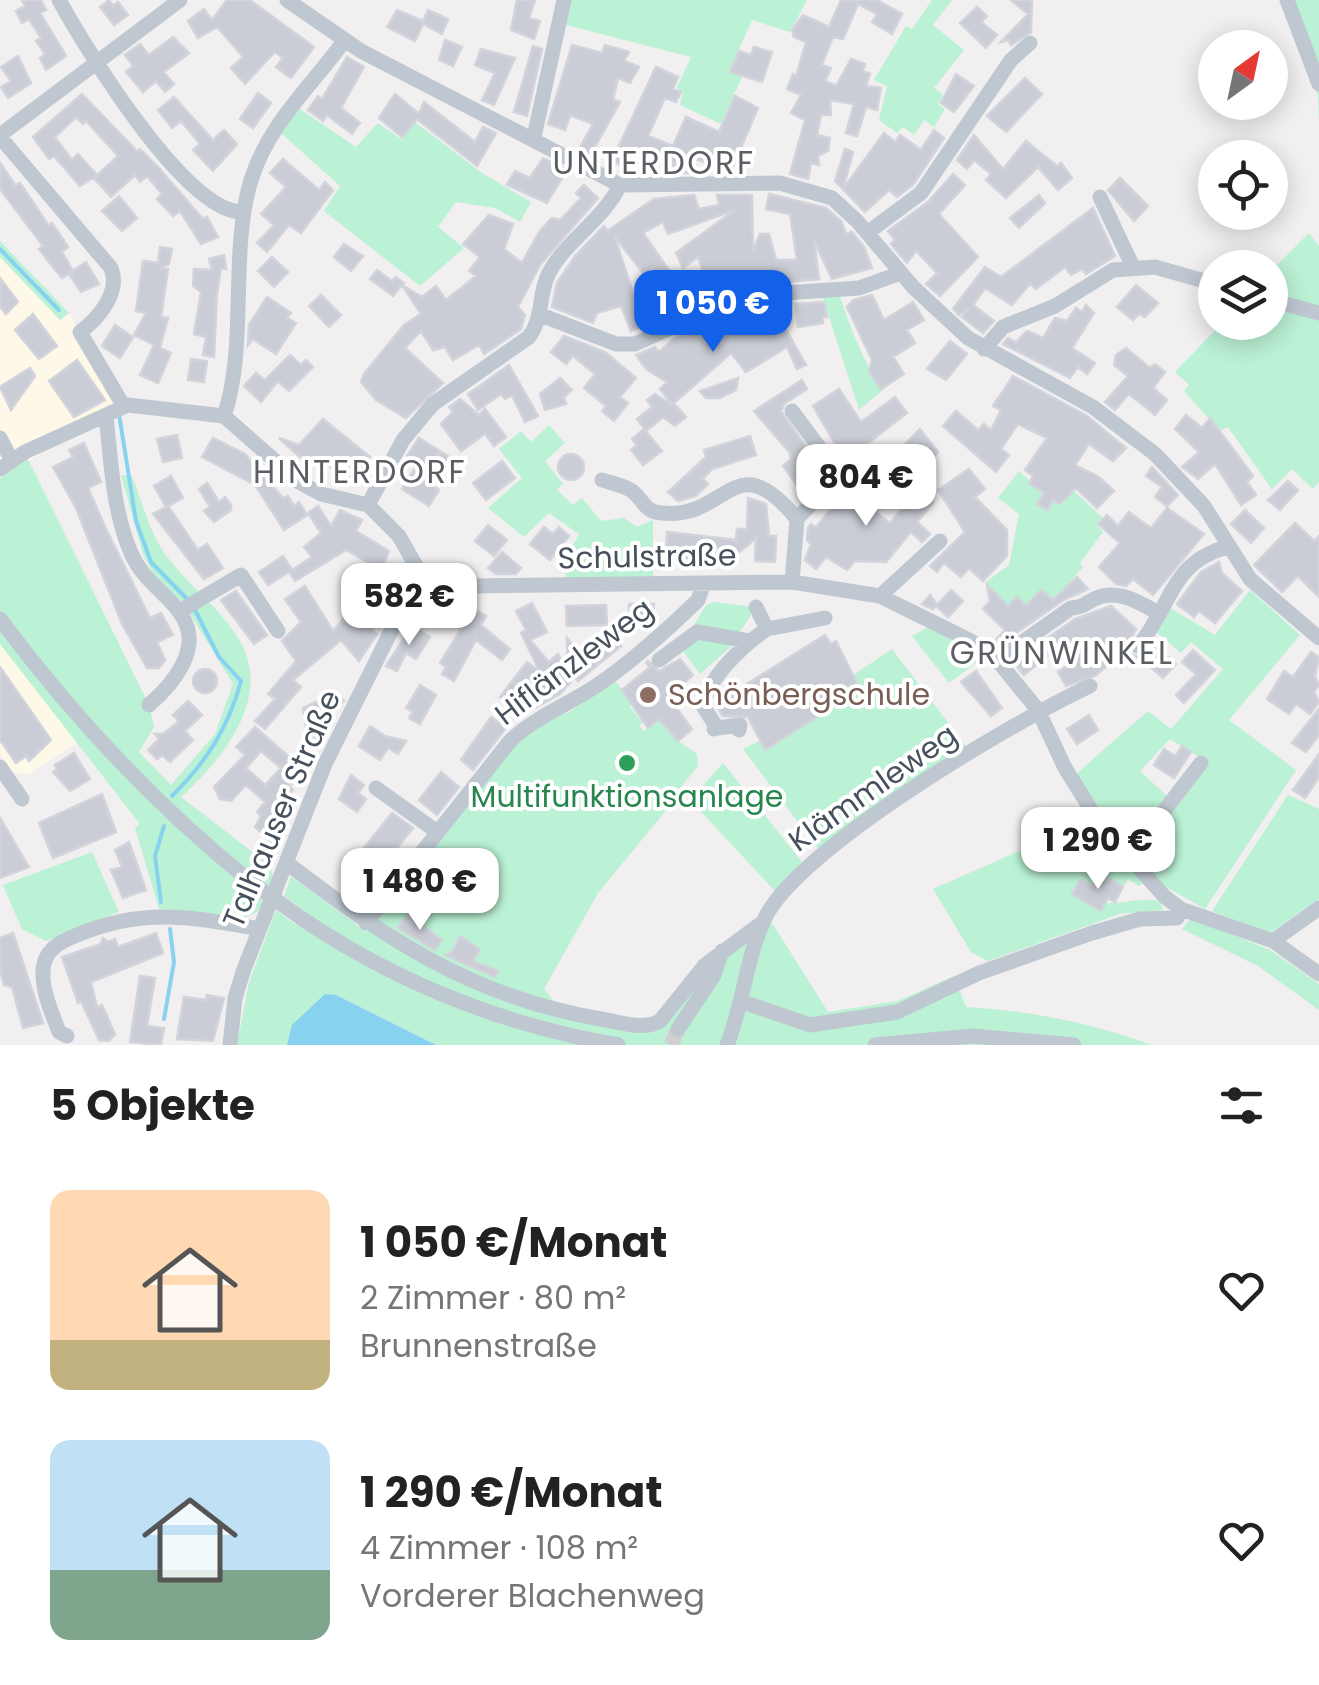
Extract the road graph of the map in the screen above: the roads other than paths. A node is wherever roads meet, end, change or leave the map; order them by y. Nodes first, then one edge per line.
1 (59, 0) edge
2 (180, 0) edge
3 (287, 0) edge
4 (564, 0) edge
5 (1287, 0) edge
6 (344, 41) junction
7 (1030, 43) dead end
8 (94, 64) junction
9 (1319, 84) edge
10 (0, 136) edge
11 (534, 137) junction
12 (620, 184) junction
13 (1100, 197) dead end
14 (244, 212) junction
15 (868, 233) junction
16 (1133, 268) junction
17 (901, 273) junction
18 (1198, 279) edge
19 (1288, 305) edge
20 (1319, 313) edge
21 (541, 315) junction
22 (984, 349) junction
23 (123, 406) junction
24 (792, 411) dead end
25 (106, 416) junction
26 (224, 416) junction
27 (0, 438) edge
28 (6, 465) edge
29 (602, 480) dead end
30 (368, 505) junction
31 (797, 519) junction
32 (940, 541) dead end
33 (1227, 547) junction
34 (420, 573) junction
35 (792, 582) junction
36 (704, 583) junction
37 (880, 596) junction
38 (756, 606) dead end
39 (183, 609) junction
40 (1158, 613) junction
41 (0, 618) edge
42 (825, 618) dead end
43 (767, 629) junction
44 (278, 632) dead end
45 (1319, 638) edge
46 (749, 641) junction
47 (1138, 646) dead end
48 (659, 660) dead end
49 (997, 660) junction
50 (1090, 686) dead end
51 (149, 706) dead end
52 (1038, 710) junction
53 (739, 730) dead end
54 (1201, 764) dead end
55 (0, 767) edge
56 (376, 788) dead end
57 (22, 799) dead end
58 (436, 830) junction
59 (1129, 856) junction
60 (287, 863) junction
61 (1319, 908) edge
62 (1180, 909) junction
63 (763, 922) junction
64 (366, 923) junction
65 (260, 929) junction
66 (1274, 942) junction
67 (722, 951) junction
68 (1319, 974) edge
69 (742, 1002) junction
70 (678, 1029) tunnel mouth
71 (67, 1036) dead end
72 (230, 1045) edge
73 (618, 1045) edge
74 (727, 1045) edge
75 (875, 1045) edge
76 (1074, 1045) edge

1 - 8 street
2 - 8 street
3 - 6 street
4 - 11 street
5 - 9 street
6 - 11 street
6 - 14 street
7 - 15 street
8 - 10 street
8 - 14 street
10 - 23 street
11 - 12 street
12 - 15 street
12 - 21 street
13 - 16 street
14 - 26 street
15 - 17 street
16 - 18 street
16 - 22 street
17 - 21 street
17 - 22 street
19 - 20 street
21 - 30 street
22 - 33 street
23 - 25 street
23 - 26 street
24 - 31 street
25 - 28 street
25 - 39 street
26 - 30 street
27 - 28 street
29 - 31 street
30 - 34 street
31 - 35 street
32 - 37 street
33 - 40 street
33 - 45 street
34 - 36 street, Schulstraße
34 - 60 street, Talhauser Straße
35 - 36 street, Schulstraße
35 - 37 street, Schulstraße
36 - 58 street, Hiflänzleweg
37 - 49 street, Schulstraße
38 - 43 street
39 - 44 street
39 - 51 street
40 - 47 street
40 - 49 street
41 - 73 street, bridge
42 - 43 street
43 - 46 street
46 - 48 street
46 - 53 street
49 - 52 street, Schulstraße
50 - 52 street, Klämmleweg
52 - 59 street, Schulstraße
52 - 63 street, Klämmleweg
54 - 59 street
55 - 57 street
56 - 58 street
58 - 64 street, Hiflänzleweg
59 - 62 street, Schulstraße
60 - 64 street
60 - 65 street, Talhauser Straße
61 - 66 street
62 - 66 street
62 - 69 street
63 - 67 street
63 - 69 street, Klämmleweg
64 - 67 street
65 - 71 street
65 - 72 street, Talhauser Straße
66 - 68 street
67 - 70 street
69 - 74 street, Klämmleweg
75 - 76 street

